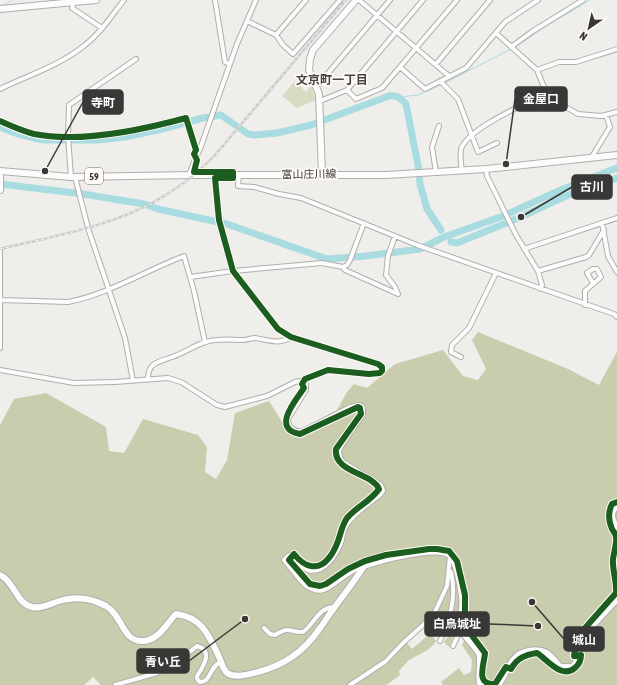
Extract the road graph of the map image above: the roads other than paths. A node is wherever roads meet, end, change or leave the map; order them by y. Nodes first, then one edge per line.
1 (96, 0) edge
2 (124, 0) edge
3 (215, 0) edge
4 (256, 0) edge
5 (306, 0) edge
6 (340, 0) edge
7 (356, 0) edge
8 (360, 0) edge
9 (390, 0) edge
10 (423, 0) edge
11 (457, 0) edge
12 (490, 0) edge
13 (528, 0) edge
14 (538, 0) edge
15 (583, 0) edge
16 (74, 1) edge
17 (532, 4) junction
18 (0, 9) edge
19 (378, 15) junction
20 (247, 20) junction
21 (102, 28) junction
22 (397, 31) junction
23 (496, 33) junction
24 (276, 35) junction
25 (511, 47) junction
26 (416, 48) junction
27 (617, 48) edge
28 (136, 58) dead end
29 (230, 64) junction
30 (436, 64) junction
31 (400, 67) junction
32 (537, 70) junction
33 (450, 76) junction
34 (440, 81) junction
35 (316, 85) junction
36 (0, 89) edge
37 (347, 90) junction
38 (546, 93) junction
39 (320, 101) junction
40 (617, 112) edge
41 (606, 115) junction
42 (439, 126) dead end
43 (472, 134) junction
44 (497, 143) dead end
45 (617, 155) edge
46 (593, 158) junction
47 (486, 169) junction
48 (0, 171) edge
49 (462, 171) junction
50 (436, 172) junction
51 (322, 174) junction
52 (189, 175) junction
53 (239, 175) junction
54 (0, 177) edge
55 (73, 177) junction
56 (0, 189) edge
57 (617, 218) edge
58 (602, 223) junction
59 (364, 224) junction
60 (604, 230) junction
61 (394, 236) junction
62 (524, 249) junction
63 (0, 251) edge
64 (343, 267) junction
65 (538, 272) junction
66 (617, 272) edge
67 (496, 273) junction
68 (190, 277) junction
69 (593, 283) dead end
70 (541, 289) junction
71 (108, 290) junction
72 (0, 293) edge
73 (1, 300) edge
74 (585, 305) junction
75 (617, 317) edge
76 (0, 318) edge
77 (291, 337) dead end
78 (205, 342) junction
79 (0, 343) edge
80 (0, 348) edge
81 (461, 357) dead end
82 (0, 370) edge
83 (148, 379) junction
84 (132, 381) junction
85 (617, 505) edge
86 (617, 529) edge
87 (450, 556) junction
88 (364, 566) junction
89 (450, 568) junction
90 (0, 575) edge
91 (617, 598) edge
92 (334, 607) junction
93 (264, 628) dead end
94 (461, 629) junction
95 (440, 641) dead end
96 (453, 646) dead end
97 (221, 662) junction
98 (115, 685) edge
99 (350, 685) edge
100 (483, 685) edge
101 (498, 685) edge

1 - 16 street
2 - 21 street
3 - 29 street
4 - 20 street
5 - 24 street
6 - 24 street
7 - 35 street
8 - 19 street
9 - 19 street
10 - 22 street
11 - 26 street
12 - 30 street
13 - 17 street
14 - 17 street
15 - 25 street
16 - 18 street
16 - 21 street
17 - 23 street
19 - 22 street
19 - 35 street
20 - 24 street
20 - 29 street
21 - 36 street
22 - 26 street
22 - 37 street
23 - 25 street
23 - 33 street
25 - 32 street
26 - 30 street
26 - 31 street
27 - 32 street
28 - 55 street
29 - 52 street
30 - 33 street
31 - 34 street
31 - 37 street
32 - 38 street
33 - 34 street
34 - 43 street
35 - 39 street
37 - 39 street
38 - 41 street
38 - 43 street
39 - 51 street
40 - 41 street
41 - 46 street
42 - 50 street
43 - 44 street
43 - 49 street
45 - 46 street, 富山庄川線 / 59
46 - 47 street, 富山庄川線 / 59
47 - 49 street, 富山庄川線 / 59
47 - 62 street
48 - 55 street, 富山庄川線 / 59
49 - 50 street, 富山庄川線 / 59
50 - 51 street, 富山庄川線 / 59
51 - 53 street, 富山庄川線 / 59
52 - 53 street, 富山庄川線 / 59
52 - 55 street, 富山庄川線 / 59
53 - 59 street
54 - 56 street
55 - 71 street
57 - 58 street
58 - 60 street
58 - 62 street
59 - 61 street
59 - 64 street
60 - 65 street
60 - 66 street
61 - 64 street
61 - 67 street
62 - 65 street
63 - 72 street
64 - 68 street
65 - 70 street
67 - 70 street
67 - 81 street
68 - 71 street
68 - 78 street
69 - 74 street
70 - 74 street
71 - 73 street
71 - 84 street
72 - 73 street
73 - 76 street
74 - 75 street
76 - 79 street
77 - 78 street
78 - 83 street
79 - 80 street
82 - 84 street
83 - 84 street
83 - 88 street
85 - 86 street
87 - 88 street
87 - 89 street
87 - 94 street
88 - 92 street
89 - 95 street
89 - 99 street
90 - 97 street
91 - 101 street
92 - 93 street
92 - 97 street
94 - 96 street
94 - 100 street
97 - 98 street

